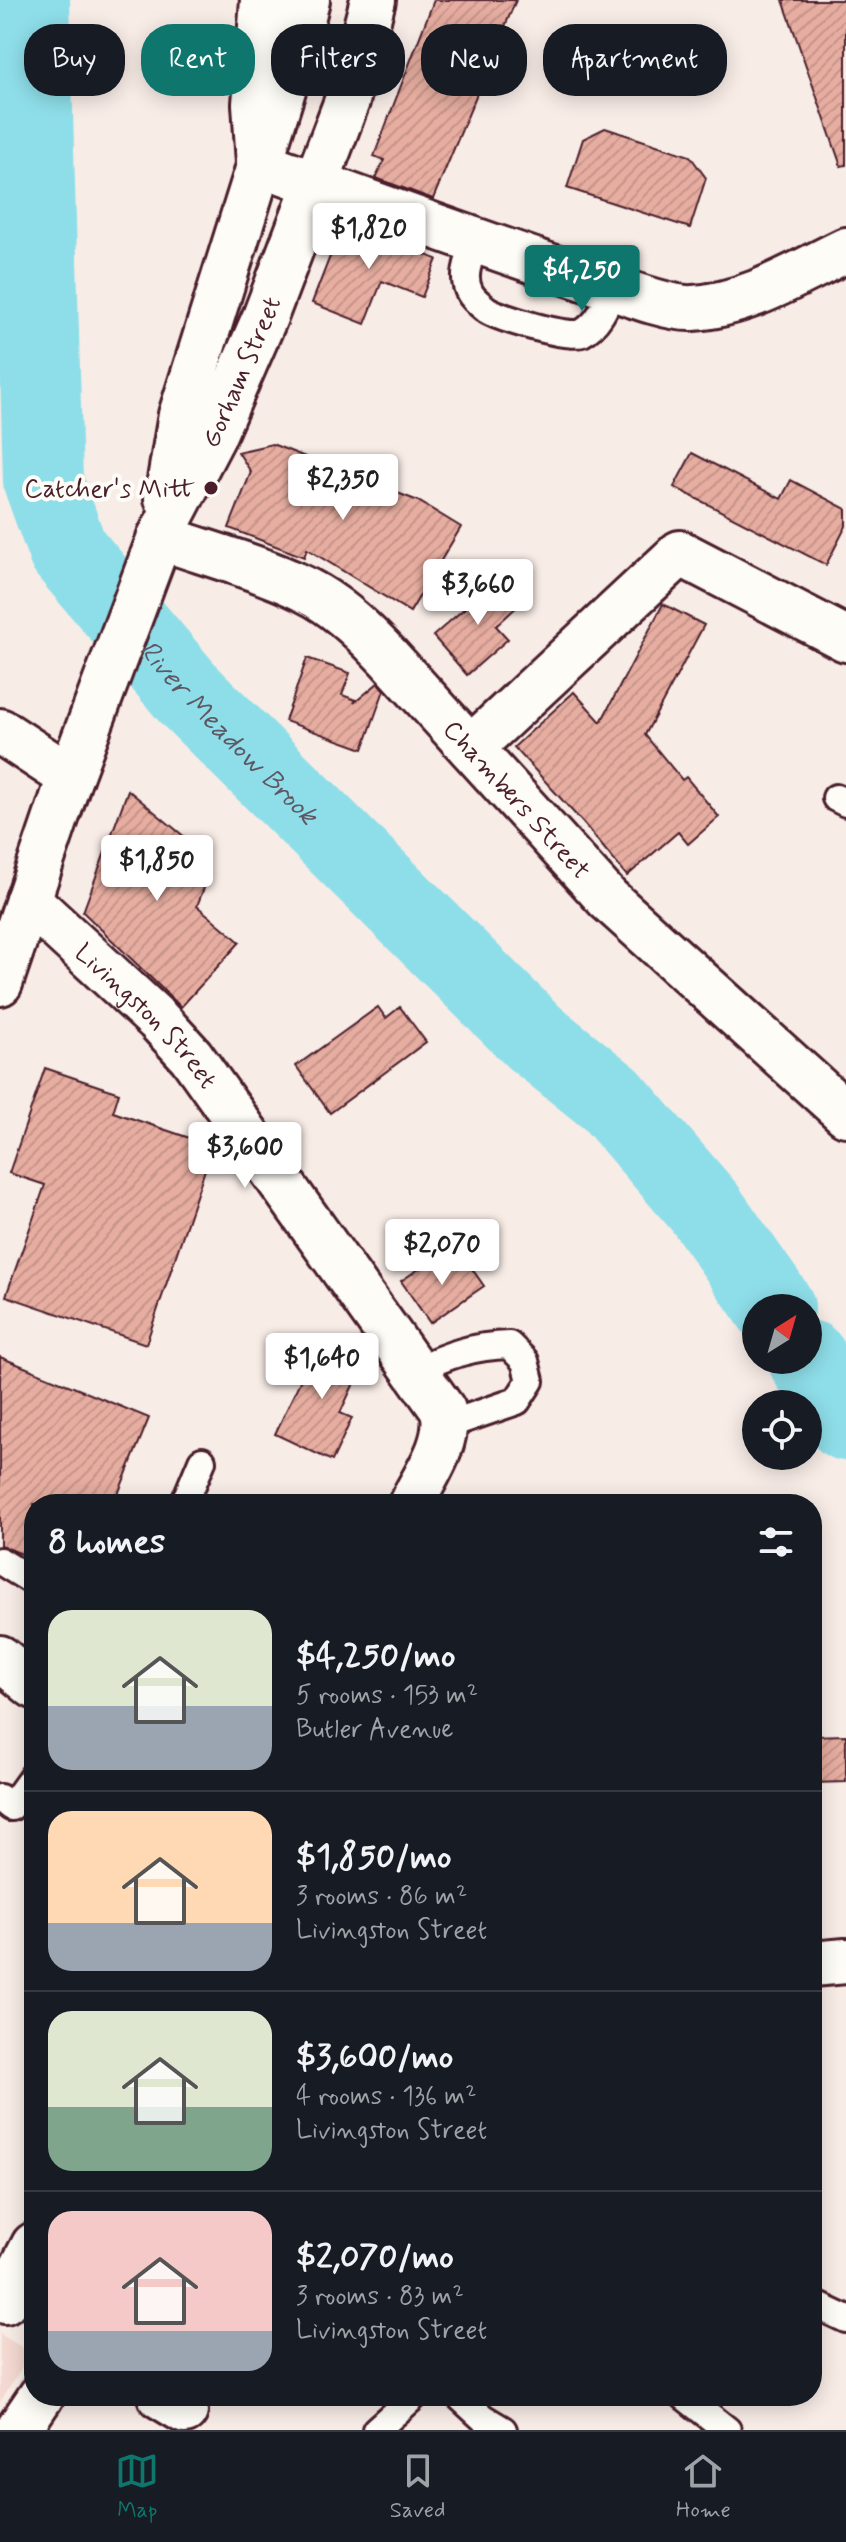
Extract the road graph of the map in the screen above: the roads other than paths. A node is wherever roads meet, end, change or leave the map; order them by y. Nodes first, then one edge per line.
1 (263, 0) edge
2 (307, 0) edge
3 (375, 7) edge
4 (259, 163) junction
5 (316, 183) junction
6 (475, 240) junction
7 (846, 250) edge
8 (614, 288) junction
9 (156, 546) junction
10 (846, 639) edge
11 (0, 731) edge
12 (471, 748) junction
13 (70, 777) junction
14 (14, 923) edge
15 (0, 983) edge
16 (846, 1114) edge
17 (416, 1370) junction
18 (447, 1425) junction
19 (202, 1461) dead end
20 (188, 1494) edge
21 (416, 1494) edge
22 (0, 1561) edge
23 (24, 1576) edge
24 (0, 1658) edge
25 (24, 1678) edge
26 (24, 1786) edge
27 (4, 1809) edge
28 (846, 1961) edge
29 (822, 1963) edge
30 (24, 2274) edge
31 (13, 2306) edge
32 (822, 2308) edge
33 (846, 2319) edge
34 (34, 2406) edge
35 (403, 2406) edge
36 (470, 2406) edge
37 (697, 2406) edge
38 (18, 2430) edge
39 (376, 2430) edge
40 (503, 2430) edge
41 (727, 2430) edge

1 - 4 main road
2 - 4 main road, Gorham Street
3 - 5 main road, Gorham Street
4 - 5 main road
4 - 9 main road, Gorham Street
5 - 6 main road
5 - 9 main road, Gorham Street
6 - 8 main road
6 - 8 lane
7 - 8 main road
9 - 12 main road, Chambers Street
9 - 13 main road, Gorham Street
10 - 12 main road
11 - 13 main road
12 - 16 main road, Chambers Street
13 - 14 main road, Gorham Street
14 - 15 main road, Gorham Street
14 - 17 main road, Livingston Street
17 - 18 main road, Livingston Street
17 - 18 lane
18 - 21 main road
19 - 20 lane
22 - 23 lane
24 - 25 main road
26 - 27 lane
28 - 29 main road
30 - 31 main road
32 - 33 lane
34 - 38 main road
35 - 39 lane
36 - 40 lane
37 - 41 lane

